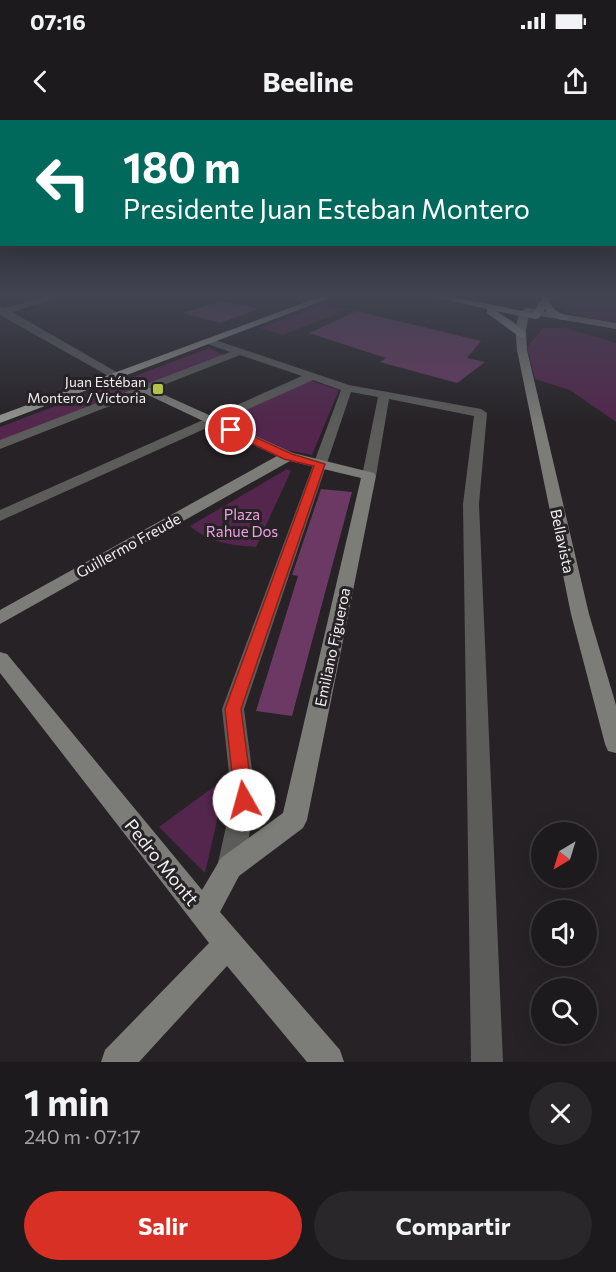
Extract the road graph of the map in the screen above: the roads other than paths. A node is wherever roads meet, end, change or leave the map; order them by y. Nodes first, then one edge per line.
1 (52, 340) edge
2 (212, 340) edge
3 (524, 340) edge
4 (209, 341) junction
5 (238, 352) junction
6 (116, 376) junction
7 (310, 377) junction
8 (347, 388) junction
9 (144, 389) junction
10 (384, 395) junction
11 (0, 419) edge
12 (212, 421) junction
13 (0, 445) edge
14 (288, 456) junction
15 (320, 464) junction
16 (369, 476) junction
17 (0, 516) edge
18 (0, 618) edge
19 (0, 658) edge
20 (616, 744) edge
21 (230, 867) junction
22 (204, 914) junction
23 (228, 944) junction
24 (117, 1062) edge
25 (328, 1062) edge
26 (486, 1062) edge

1 - 6 street
2 - 4 main road
3 - 20 street, Bellavista
4 - 5 street
4 - 6 main road
5 - 7 street
5 - 9 street
6 - 9 street
6 - 11 main road
7 - 8 street
7 - 12 street
8 - 10 street
8 - 15 street, Emiliano Figueroa
9 - 12 street
9 - 13 street
10 - 16 street, Emiliano Figueroa
10 - 26 street
12 - 14 street
12 - 17 street
14 - 15 street
14 - 18 street, Guillermo Freude
15 - 16 street
15 - 21 street, Emiliano Figueroa
16 - 21 street, Emiliano Figueroa
19 - 22 street, Pedro Montt
21 - 22 street, Emiliano Figueroa
22 - 23 street, Pedro Montt
23 - 24 street
23 - 25 street, Pedro Montt

